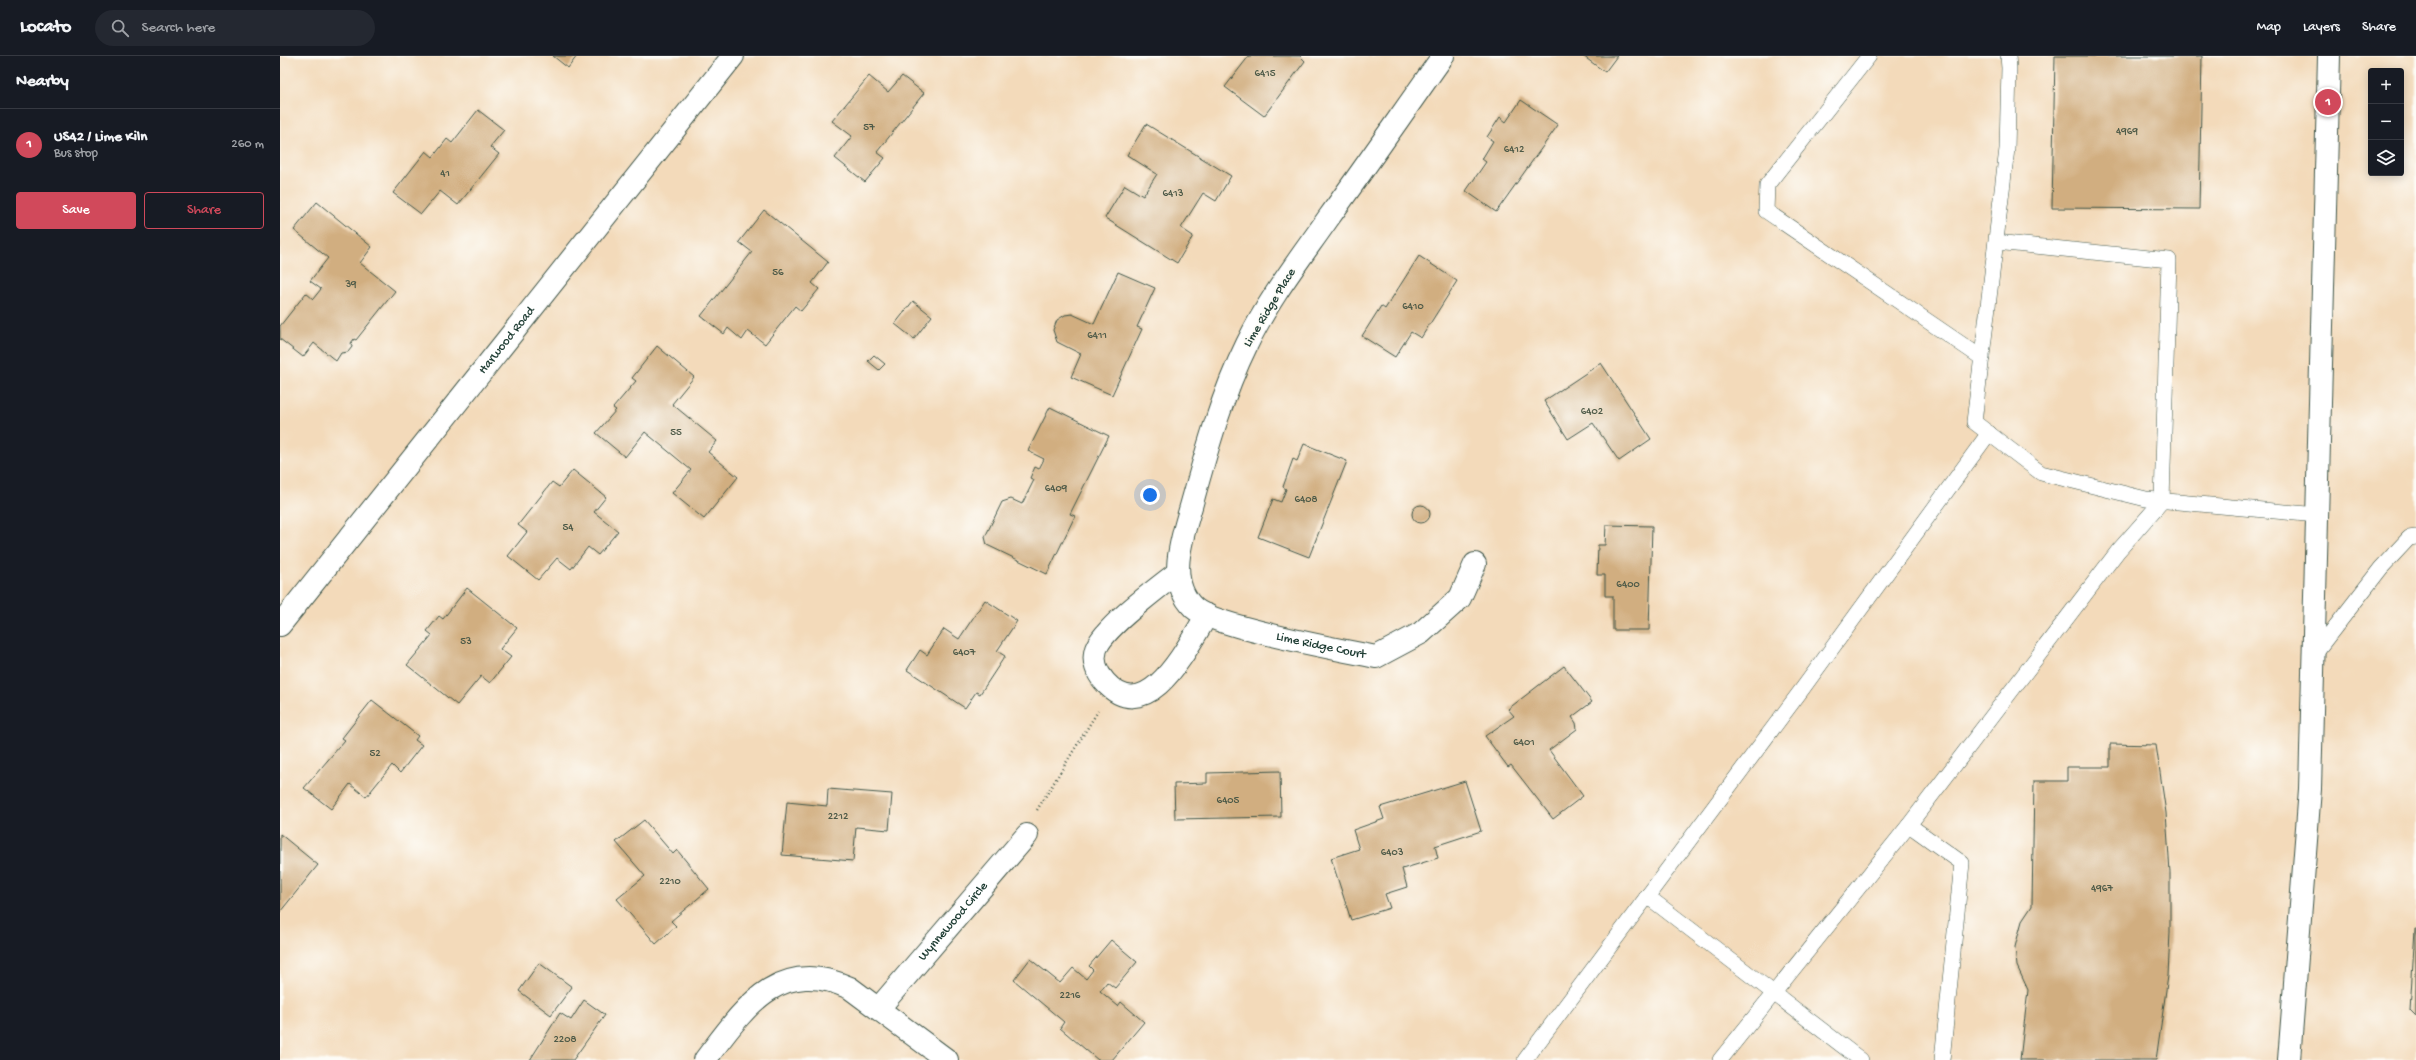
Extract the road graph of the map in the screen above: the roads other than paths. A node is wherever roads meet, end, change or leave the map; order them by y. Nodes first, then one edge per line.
1 (733, 56) edge
2 (1443, 56) edge
3 (1869, 56) edge
4 (2008, 56) edge
5 (2329, 56) edge
6 (1996, 242) junction
7 (1982, 358) junction
8 (1989, 433) junction
9 (2162, 501) junction
10 (2317, 515) junction
11 (2416, 538) edge
12 (1475, 564) dead end
13 (1178, 572) junction
14 (1185, 595) joint
15 (1207, 615) junction
16 (280, 625) edge
17 (2315, 653) junction
18 (1909, 825) junction
19 (1027, 835) road end
20 (1647, 896) junction
21 (1773, 992) junction
22 (879, 1008) junction
23 (705, 1060) edge
24 (947, 1060) edge
25 (1525, 1060) edge
26 (1720, 1060) edge
27 (1861, 1060) edge
28 (1942, 1060) edge
29 (2289, 1060) edge

1 - 16 street, Harwood Road
2 - 13 street, Lime Ridge Place
3 - 7 lane
4 - 6 lane
5 - 10 street
6 - 7 lane
6 - 9 lane
7 - 8 lane
8 - 9 lane
8 - 20 lane
9 - 10 lane
9 - 18 lane
10 - 17 street
11 - 17 lane
12 - 15 street, Lime Ridge Court
13 - 14 street, Lime Ridge Place
13 - 15 street
14 - 15 street, Lime Ridge Court
17 - 29 street
18 - 21 lane
18 - 28 lane
19 - 22 street, Wynnewood Circle
20 - 21 lane
20 - 25 lane
21 - 26 lane
21 - 27 lane
22 - 23 street
22 - 24 street

